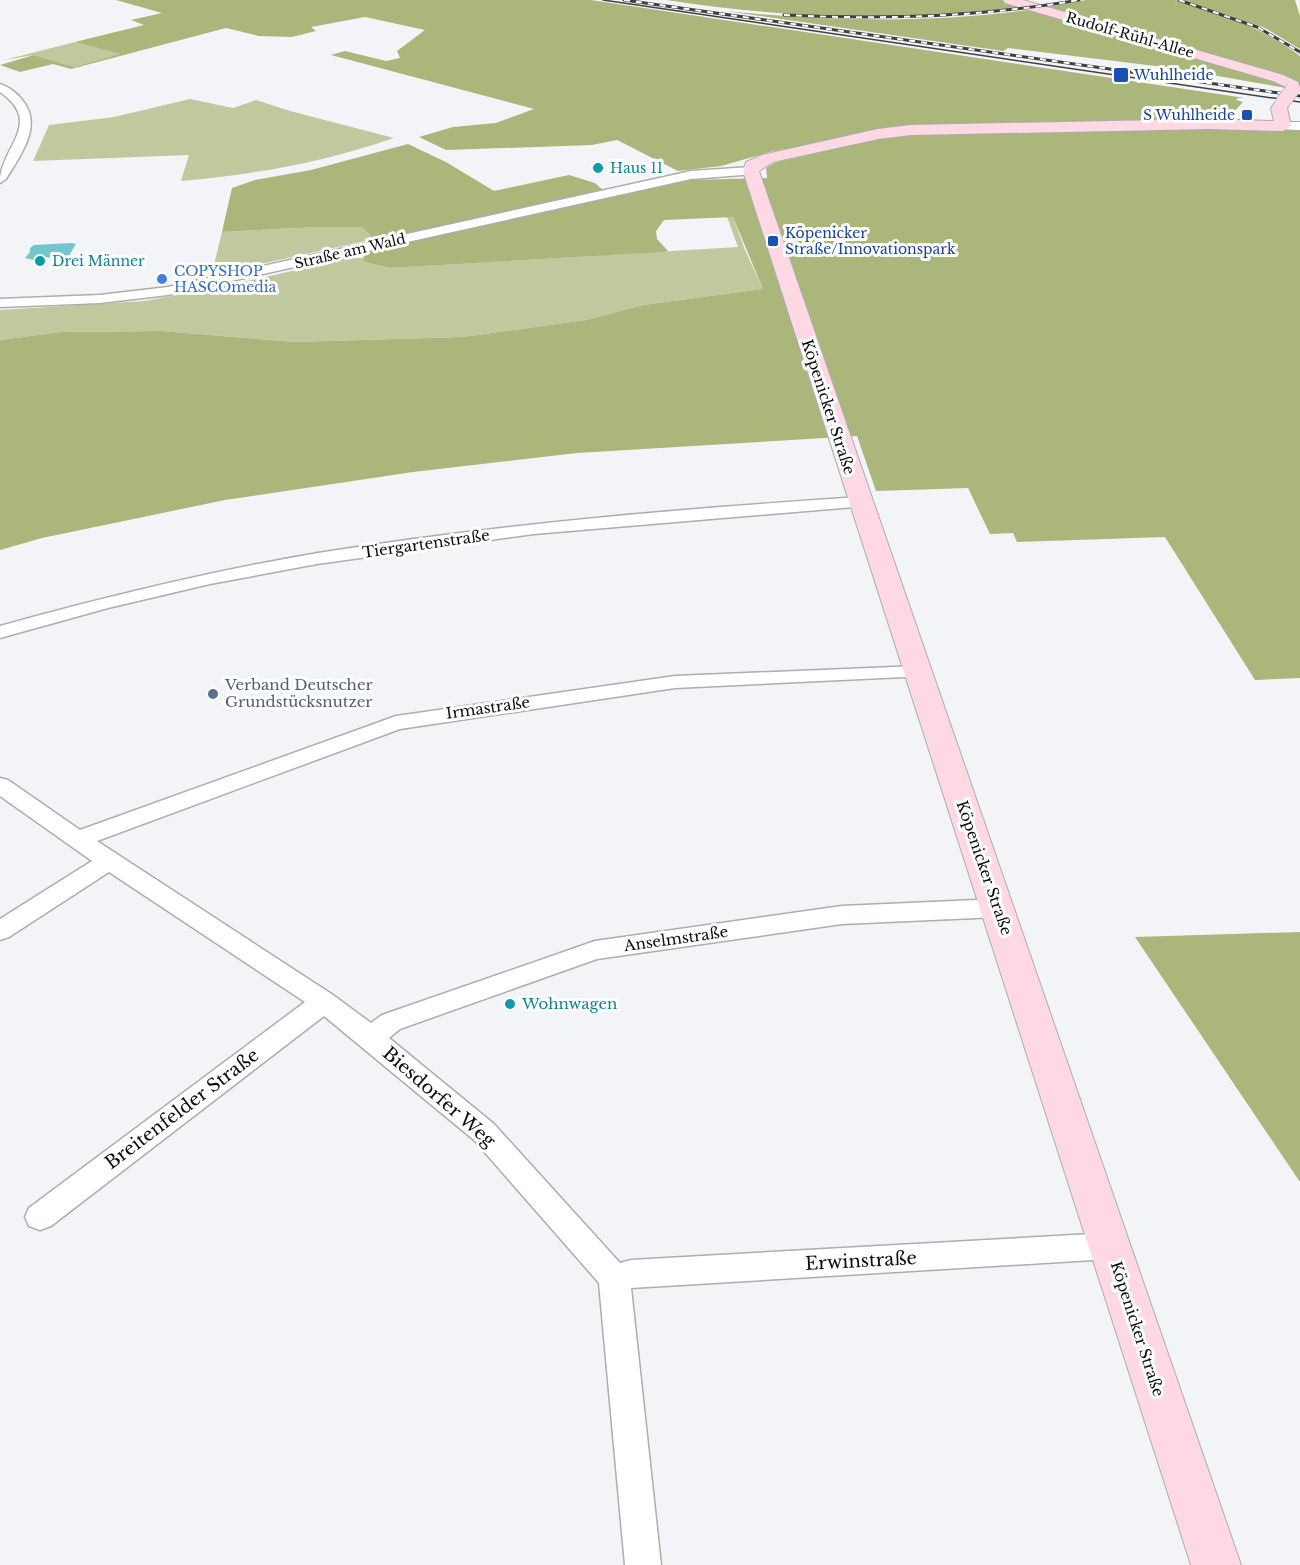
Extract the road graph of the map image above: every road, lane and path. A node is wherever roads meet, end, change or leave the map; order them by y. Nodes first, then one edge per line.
1 (1009, 0) edge
2 (0, 87) edge
3 (1283, 126) junction
4 (1300, 126) edge
5 (752, 171) junction
6 (0, 179) edge
7 (0, 303) edge
8 (860, 502) junction
9 (0, 632) edge
10 (918, 672) junction
11 (0, 785) edge
12 (80, 841) junction
13 (109, 861) junction
14 (998, 908) junction
15 (0, 931) edge
16 (324, 1002) junction
17 (371, 1038) junction
18 (40, 1217) dead end
19 (1109, 1246) junction
20 (614, 1278) junction
21 (643, 1565) edge
22 (1215, 1565) edge

1 - 3 main road, Rudolf-Rühl-Allee, bridge
2 - 6 street
3 - 4 street
3 - 5 main road
5 - 7 street, Straße am Wald
5 - 8 main road, Köpenicker Straße
8 - 9 street, Tiergartenstraße
8 - 10 main road, Köpenicker Straße
10 - 12 street, Irmastraße
10 - 14 main road, Köpenicker Straße
11 - 12 street, Biesdorfer Weg
12 - 13 street, Biesdorfer Weg
13 - 15 street
13 - 16 street, Biesdorfer Weg
14 - 17 street, Anselmstraße
14 - 19 main road, Köpenicker Straße
16 - 17 street, Biesdorfer Weg
16 - 18 street, Breitenfelder Straße
17 - 20 street, Biesdorfer Weg
19 - 20 street, Erwinstraße
19 - 22 main road, Köpenicker Straße
20 - 21 street

